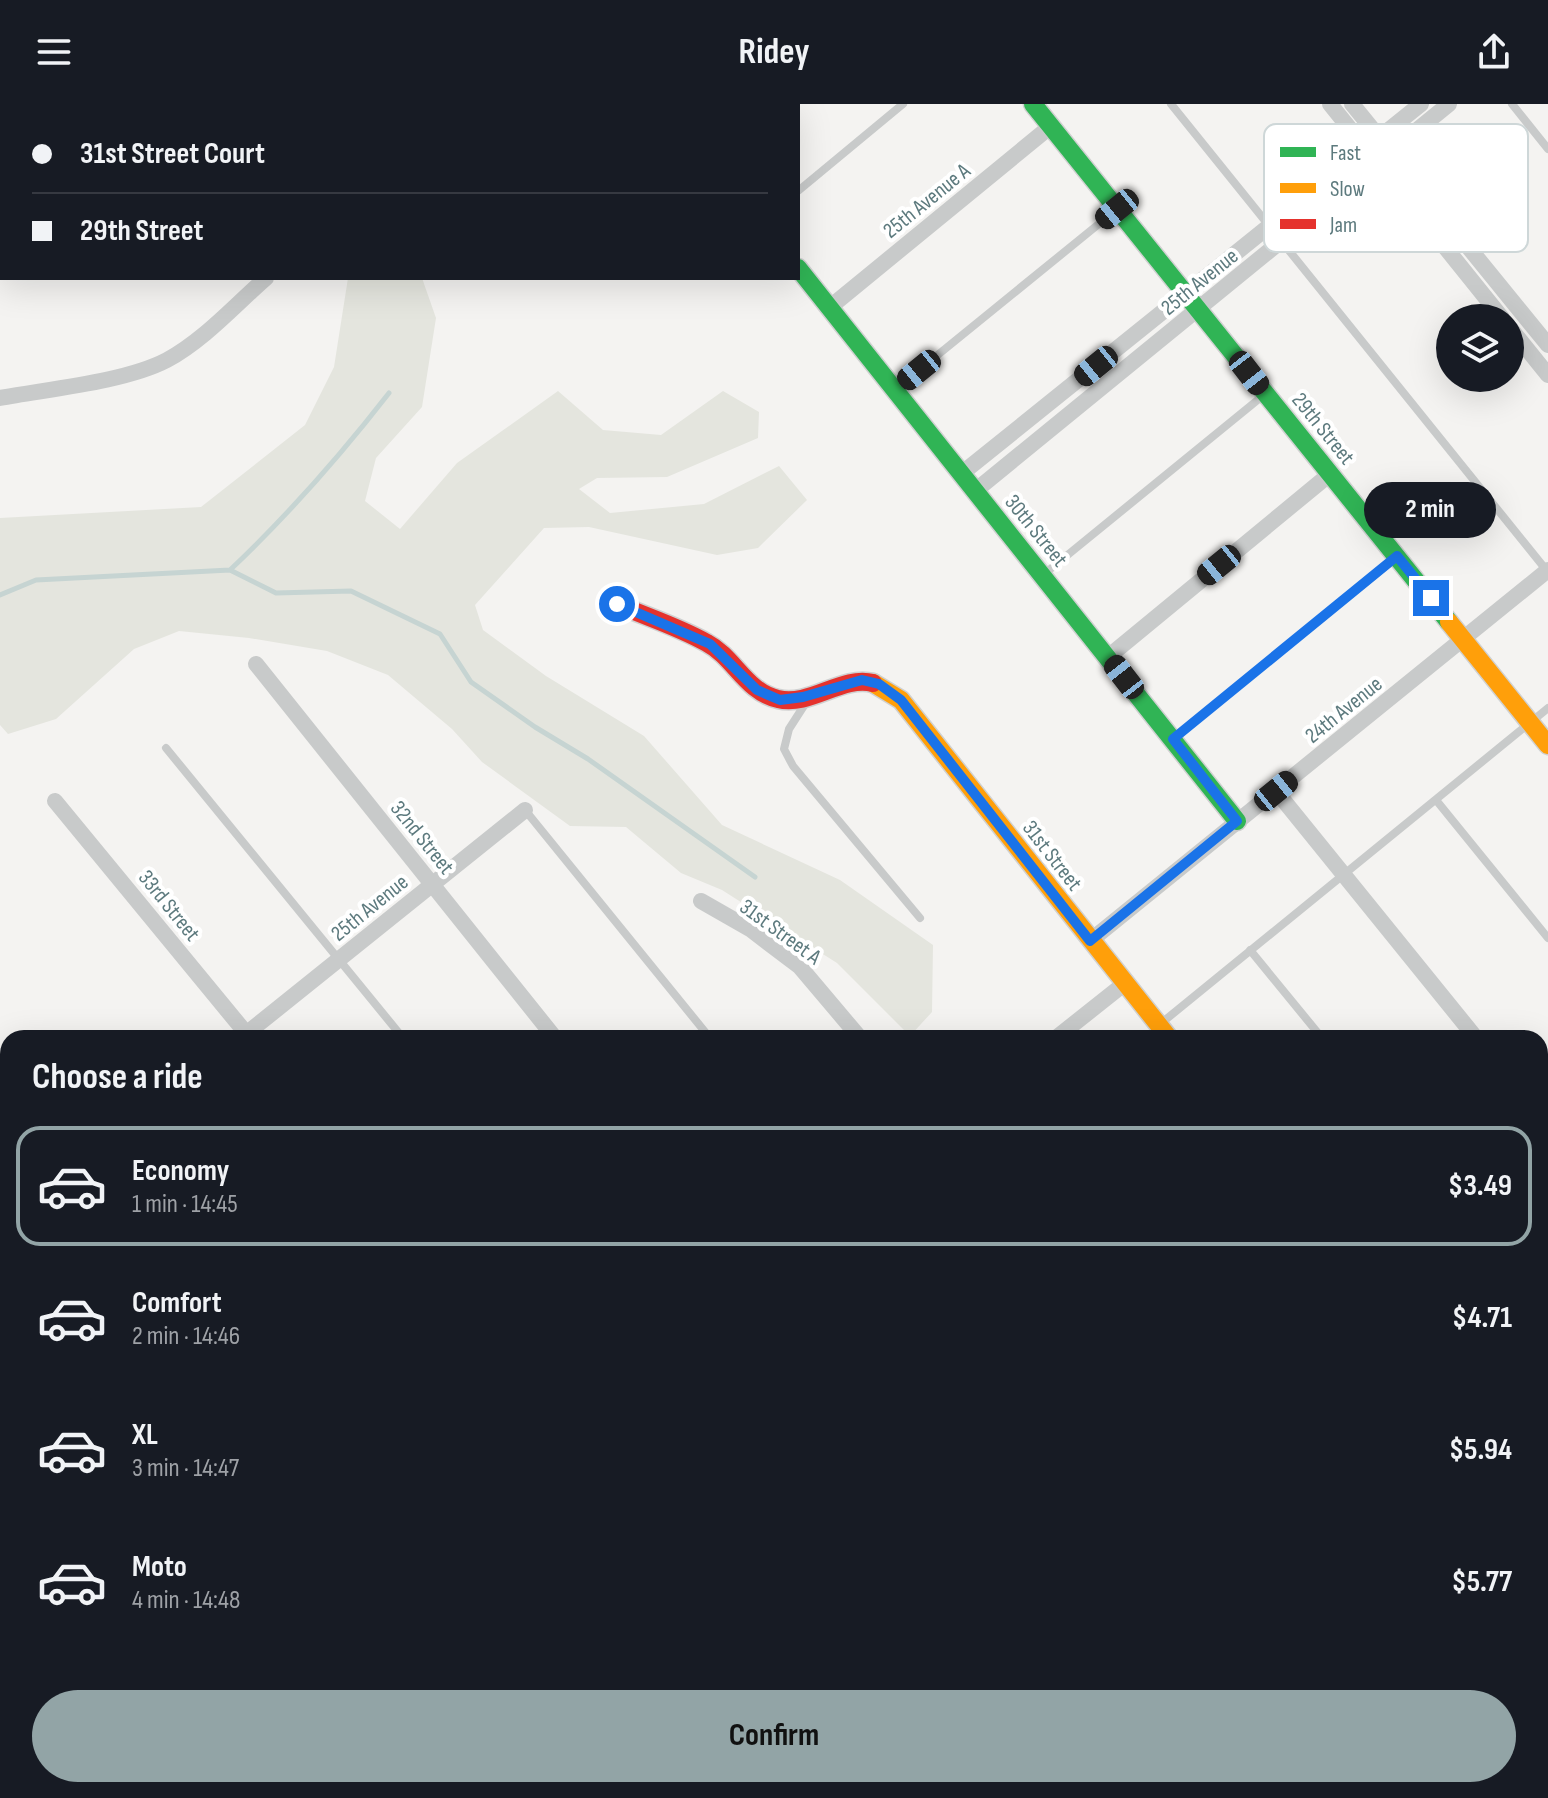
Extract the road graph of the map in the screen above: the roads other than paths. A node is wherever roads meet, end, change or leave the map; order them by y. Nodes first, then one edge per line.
1 (903, 104) edge
2 (1033, 104) edge
3 (1171, 104) edge
4 (1330, 104) edge
5 (1352, 104) edge
6 (1421, 104) edge
7 (1449, 104) edge
8 (1512, 104) edge
9 (1352, 124) edge
10 (1362, 124) edge
11 (1396, 124) edge
12 (1425, 124) edge
13 (1051, 126) junction
14 (1548, 149) edge
15 (800, 189) edge
16 (1117, 209) junction
17 (1264, 220) edge
18 (1264, 232) edge
19 (1269, 252) edge
20 (1289, 252) edge
21 (1453, 252) edge
22 (1466, 252) edge
23 (800, 271) edge
24 (264, 280) edge
25 (1187, 294) junction
26 (1492, 304) edge
27 (829, 308) junction
28 (1199, 310) junction
29 (1524, 345) edge
30 (1548, 345) edge
31 (1548, 375) edge
32 (894, 391) junction
33 (1266, 394) junction
34 (0, 398) edge
35 (961, 474) junction
36 (1330, 474) junction
37 (975, 491) junction
38 (1397, 556) junction
39 (1548, 570) edge
40 (1042, 576) junction
41 (617, 604) dead end
42 (1464, 639) junction
43 (1108, 657) junction
44 (256, 664) dead end
45 (812, 694) junction
46 (1548, 708) edge
47 (1530, 722) junction
48 (1173, 739) junction
49 (1548, 745) edge
50 (166, 748) dead end
51 (1276, 791) junction
52 (1436, 800) junction
53 (55, 801) dead end
54 (525, 810) joint
55 (1237, 821) junction
56 (1343, 874) junction
57 (433, 885) junction
58 (701, 901) dead end
59 (920, 918) dead end
60 (1548, 938) edge
61 (1090, 941) junction
62 (1250, 950) junction
63 (339, 959) junction
64 (1124, 984) junction
65 (241, 1030) edge
66 (253, 1030) edge
67 (397, 1030) edge
68 (549, 1030) edge
69 (704, 1030) edge
70 (853, 1030) edge
71 (1066, 1030) edge
72 (1162, 1030) edge
73 (1166, 1030) edge
74 (1315, 1030) edge
75 (1470, 1030) edge

1 - 15 lane
2 - 13 street, 29th Street
3 - 17 lane
4 - 9 street
5 - 10 street
6 - 11 street, 25th Avenue
7 - 12 street, 25th Avenue
8 - 14 lane
13 - 16 street, 29th Street
13 - 27 street, 25th Avenue A
16 - 25 street, 29th Street
16 - 32 lane
18 - 25 street, 25th Avenue
19 - 28 street, 25th Avenue
20 - 39 lane
21 - 26 street
22 - 30 street
23 - 27 street, 30th Street
24 - 34 street
25 - 28 street, 29th Street
25 - 35 street, 25th Avenue
27 - 32 street, 30th Street
28 - 33 street, 29th Street
28 - 37 street, 25th Avenue
29 - 31 street
32 - 35 street, 30th Street
33 - 36 street, 29th Street
33 - 40 lane
35 - 37 street, 30th Street
36 - 38 street, 29th Street
36 - 43 street
37 - 40 street, 30th Street
38 - 42 street, 29th Street
38 - 48 lane
39 - 42 street, 24th Avenue
40 - 43 street, 30th Street
41 - 45 street
42 - 47 street, 29th Street
42 - 51 street, 24th Avenue
43 - 48 street, 30th Street
44 - 57 street, 32nd Street
45 - 59 lane
45 - 61 street, 31st Street
46 - 47 lane
47 - 49 street, 29th Street
47 - 52 lane
48 - 55 street, 30th Street
50 - 63 lane
51 - 55 street, 24th Avenue
51 - 56 street
52 - 56 lane
52 - 60 lane
53 - 65 street, 33rd Street
54 - 57 street, 25th Avenue
54 - 69 lane
55 - 61 street, 24th Avenue
56 - 62 lane
56 - 75 street
57 - 63 street, 25th Avenue
57 - 68 street, 32nd Street
58 - 70 street, 31st Street A
61 - 64 street, 31st Street
62 - 73 lane
62 - 74 lane
63 - 66 street, 25th Avenue
63 - 67 lane
64 - 71 street
64 - 72 street, 31st Street

